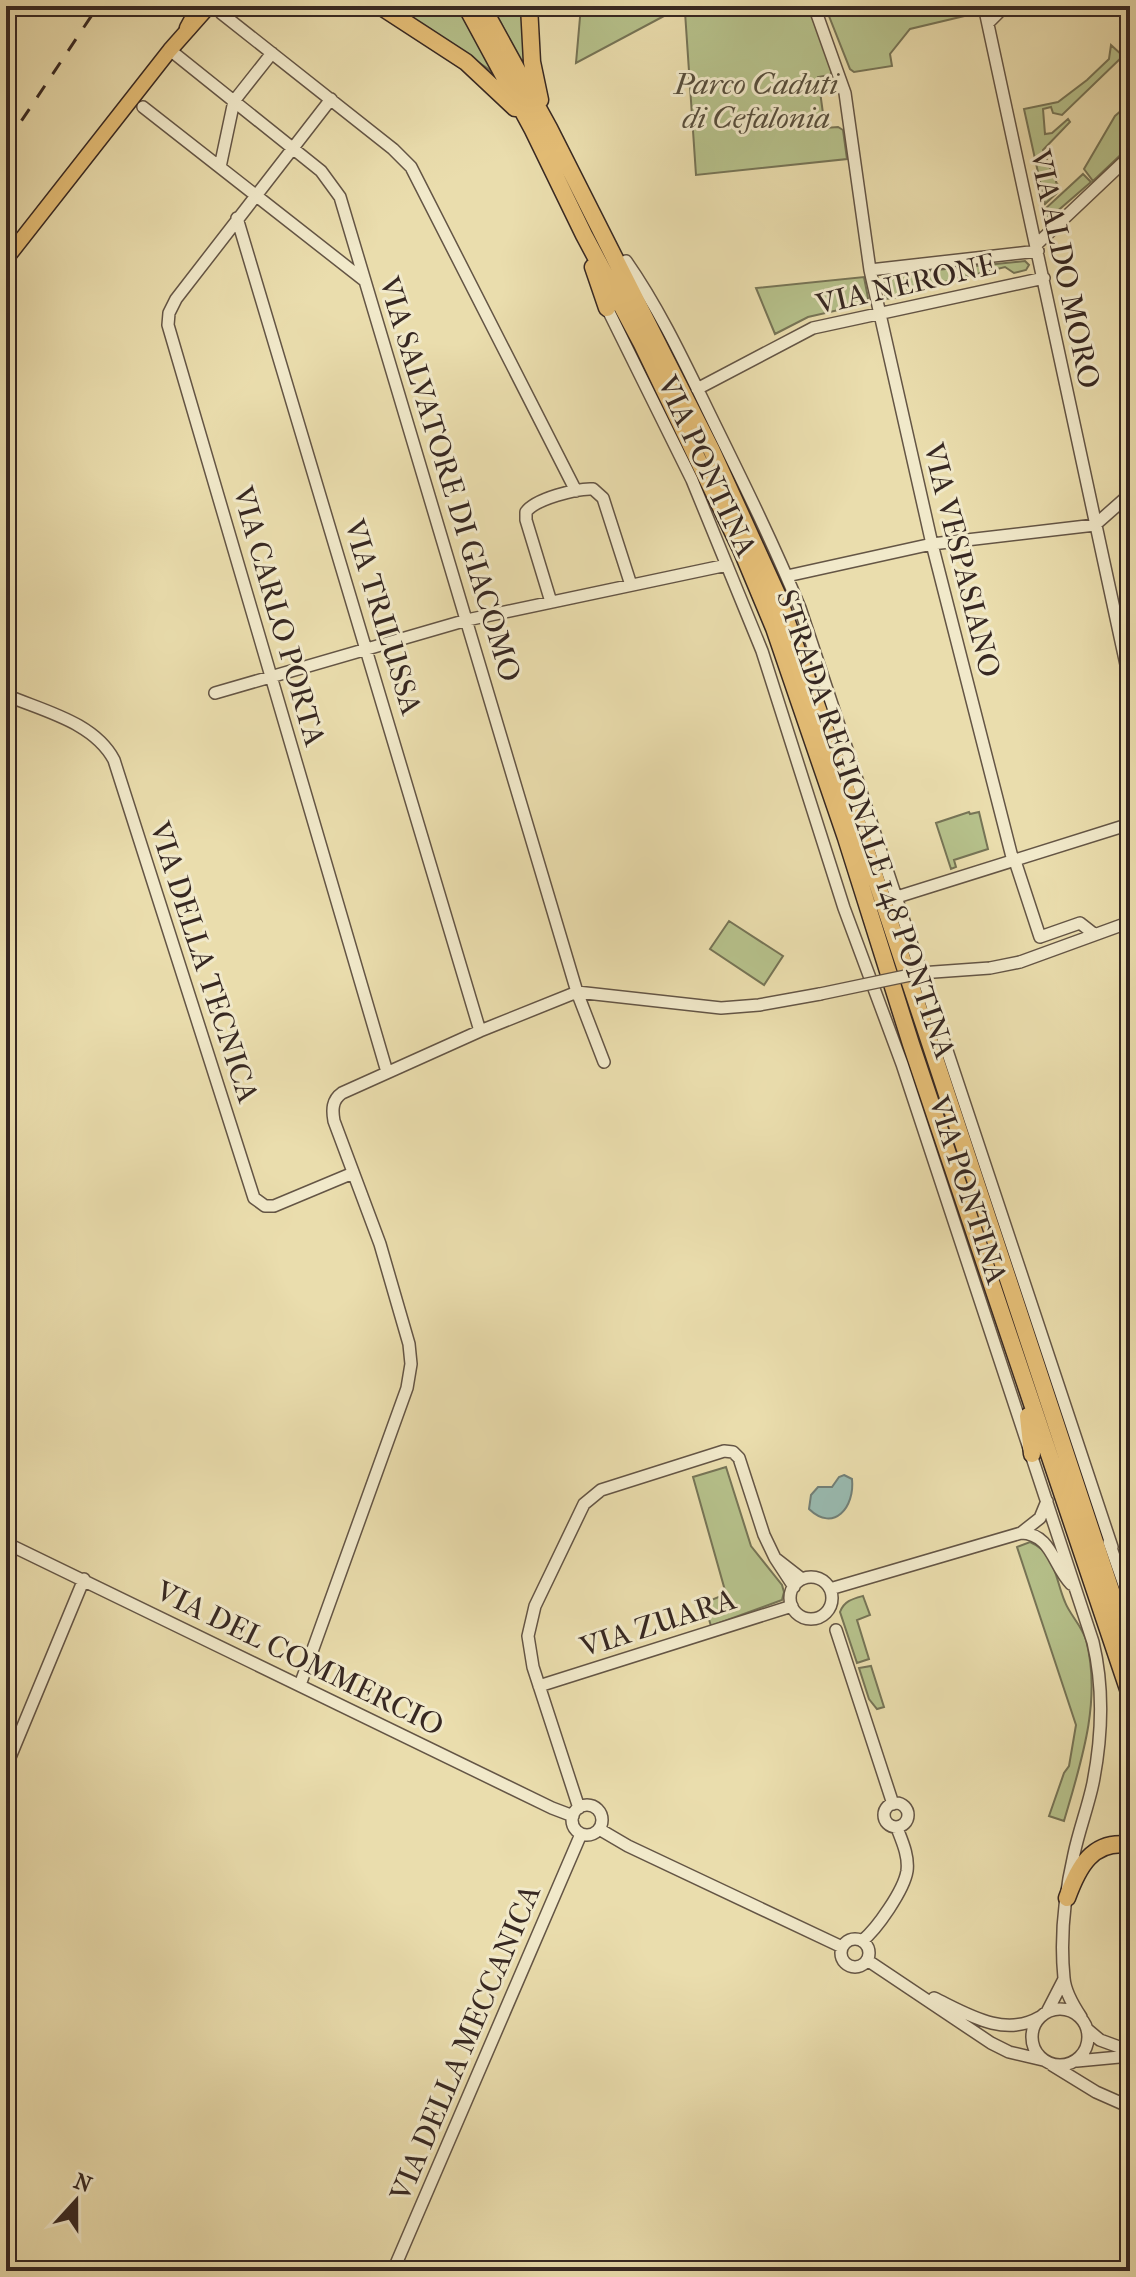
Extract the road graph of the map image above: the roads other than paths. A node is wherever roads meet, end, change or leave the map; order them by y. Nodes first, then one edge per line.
1 (466, 6) edge
2 (482, 6) edge
3 (529, 6) edge
4 (814, 6) edge
5 (984, 6) edge
6 (1005, 6) edge
7 (382, 7) edge
8 (208, 8) edge
9 (988, 23) junction
10 (188, 28) joint
11 (170, 50) junction
12 (272, 53) junction
13 (331, 99) junction
14 (234, 101) junction
15 (143, 107) dead end
16 (541, 129) junction
17 (293, 148) junction
18 (1130, 156) edge
19 (1120, 166) junction
20 (220, 167) junction
21 (1130, 176) edge
22 (255, 195) junction
23 (237, 218) junction
24 (590, 229) junction
25 (1037, 248) junction
26 (6, 259) edge
27 (626, 261) joint
28 (870, 270) junction
29 (1044, 278) junction
30 (365, 281) junction
31 (607, 308) joint
32 (878, 313) junction
33 (697, 389) junction
34 (576, 491) junction
35 (1130, 494) edge
36 (1095, 525) junction
37 (932, 544) junction
38 (727, 565) junction
39 (787, 576) junction
40 (631, 585) junction
41 (551, 602) junction
42 (467, 620) junction
43 (368, 649) junction
44 (272, 676) junction
45 (1130, 683) edge
46 (215, 693) dead end
47 (6, 695) edge
48 (1130, 824) edge
49 (1014, 861) junction
50 (897, 897) junction
51 (1130, 922) edge
52 (1094, 934) junction
53 (577, 992) junction
54 (480, 1031) junction
55 (604, 1062) dead end
56 (387, 1072) junction
57 (353, 1173) junction
58 (1024, 1383) junction
59 (1032, 1454) junction
60 (1078, 1493) junction
61 (1047, 1500) junction
62 (1102, 1531) joint
63 (1021, 1533) junction
64 (6, 1543) edge
65 (1112, 1547) junction
66 (84, 1579) junction
67 (798, 1583) junction
68 (1074, 1587) junction
69 (830, 1589) junction
70 (1130, 1602) edge
71 (792, 1606) junction
72 (829, 1608) junction
73 (818, 1618) junction
74 (836, 1630) junction
75 (1130, 1648) edge
76 (300, 1685) junction
77 (539, 1686) junction
78 (1130, 1695) edge
79 (6, 1767) edge
80 (893, 1804) junction
81 (576, 1812) junction
82 (897, 1828) junction
83 (599, 1829) junction
84 (581, 1834) junction
85 (1130, 1845) edge
86 (1067, 1898) junction
87 (862, 1941) junction
88 (842, 1947) junction
89 (867, 1960) junction
90 (1064, 1979) junction
91 (899, 1980) junction
92 (1044, 2014) junction
93 (1081, 2017) junction
94 (1088, 2030) junction
95 (1130, 2053) edge
96 (1077, 2061) junction
97 (1047, 2062) junction
98 (1130, 2107) edge
99 (393, 2271) edge

1 - 16 highway, STRADA REGIONALE 148 PONTINA
2 - 16 highway, STRADA REGIONALE 148 PONTINA
3 - 16 highway
4 - 28 street, VIA VESPASIANO
5 - 9 street, VIA ALDO MORO
6 - 9 street
7 - 16 highway
8 - 10 highway
8 - 12 street
9 - 25 street, VIA ALDO MORO
10 - 11 main road
11 - 14 street, VIA SALVATORE DI GIACOMO
11 - 26 main road
12 - 13 street
12 - 14 street
13 - 17 street, VIA CARLO PORTA
13 - 34 street
14 - 17 street, VIA SALVATORE DI GIACOMO
14 - 20 street
15 - 20 street
16 - 24 highway, STRADA REGIONALE 148 PONTINA
17 - 22 street, VIA CARLO PORTA
17 - 30 street, VIA SALVATORE DI GIACOMO
18 - 19 street
19 - 21 street
19 - 25 street
20 - 22 street
22 - 23 street, VIA CARLO PORTA
22 - 30 street
23 - 43 street, VIA TRILUSSA
23 - 44 street, VIA CARLO PORTA
24 - 27 highway
24 - 31 highway
24 - 58 highway, STRADA REGIONALE 148 PONTINA
24 - 60 highway, STRADA REGIONALE 148 PONTINA
25 - 28 street
25 - 29 street, VIA ALDO MORO
27 - 33 street, VIA PONTINA
28 - 32 street, VIA VESPASIANO
29 - 32 street, VIA NERONE
29 - 36 street, VIA ALDO MORO
30 - 42 street, VIA SALVATORE DI GIACOMO
31 - 38 street, VIA PONTINA
32 - 33 street, VIA NERONE
32 - 37 street, VIA VESPASIANO
33 - 39 street, VIA PONTINA
34 - 40 street
34 - 41 street
35 - 36 street
36 - 37 street
36 - 45 street, VIA ALDO MORO
37 - 39 street
37 - 49 street, VIA VESPASIANO
38 - 40 street
38 - 59 street, VIA PONTINA
39 - 50 street, VIA PONTINA
40 - 41 street
41 - 42 street
42 - 43 street
42 - 53 street, VIA SALVATORE DI GIACOMO
43 - 44 street
43 - 54 street, VIA TRILUSSA
44 - 46 street
44 - 56 street, VIA CARLO PORTA
47 - 57 street, VIA DELLA TECNICA
48 - 49 street
49 - 50 street
49 - 52 street, VIA VESPASIANO
50 - 65 street, VIA PONTINA
51 - 52 street
52 - 53 street, bridge
53 - 54 street
53 - 55 street, VIA SALVATORE DI GIACOMO
54 - 56 street
56 - 57 street
57 - 76 street
58 - 59 highway
58 - 78 highway, STRADA REGIONALE 148 PONTINA
59 - 61 street, VIA PONTINA
60 - 62 highway
60 - 75 highway, STRADA REGIONALE 148 PONTINA
61 - 63 street
61 - 68 street, VIA PONTINA
62 - 65 street, VIA PONTINA
63 - 68 street
63 - 69 street
64 - 66 street, VIA DEL COMMERCIO
65 - 70 street, VIA PONTINA
66 - 76 street, VIA DEL COMMERCIO
66 - 79 street
67 - 69 street
67 - 71 street
67 - 77 street
68 - 86 street, VIA PONTINA
69 - 72 street
71 - 73 street
71 - 77 street, VIA ZUARA
72 - 73 street
72 - 74 street
73 - 74 street
74 - 80 street
76 - 81 street, VIA DEL COMMERCIO
77 - 81 street
80 - 82 street
80 - 82 street
81 - 83 street
81 - 84 street
82 - 87 street
83 - 84 street
83 - 88 street
84 - 99 street, VIA DELLA MECCANICA
85 - 86 highway
86 - 90 street, VIA PONTINA
87 - 88 street
87 - 89 street
88 - 89 street
89 - 91 street
90 - 92 street, VIA PONTINA
90 - 93 street, VIA PONTINA
91 - 92 street
91 - 97 street
92 - 93 street
92 - 97 street
93 - 94 street
94 - 95 street
94 - 96 street
95 - 96 street
96 - 97 street
97 - 98 street

